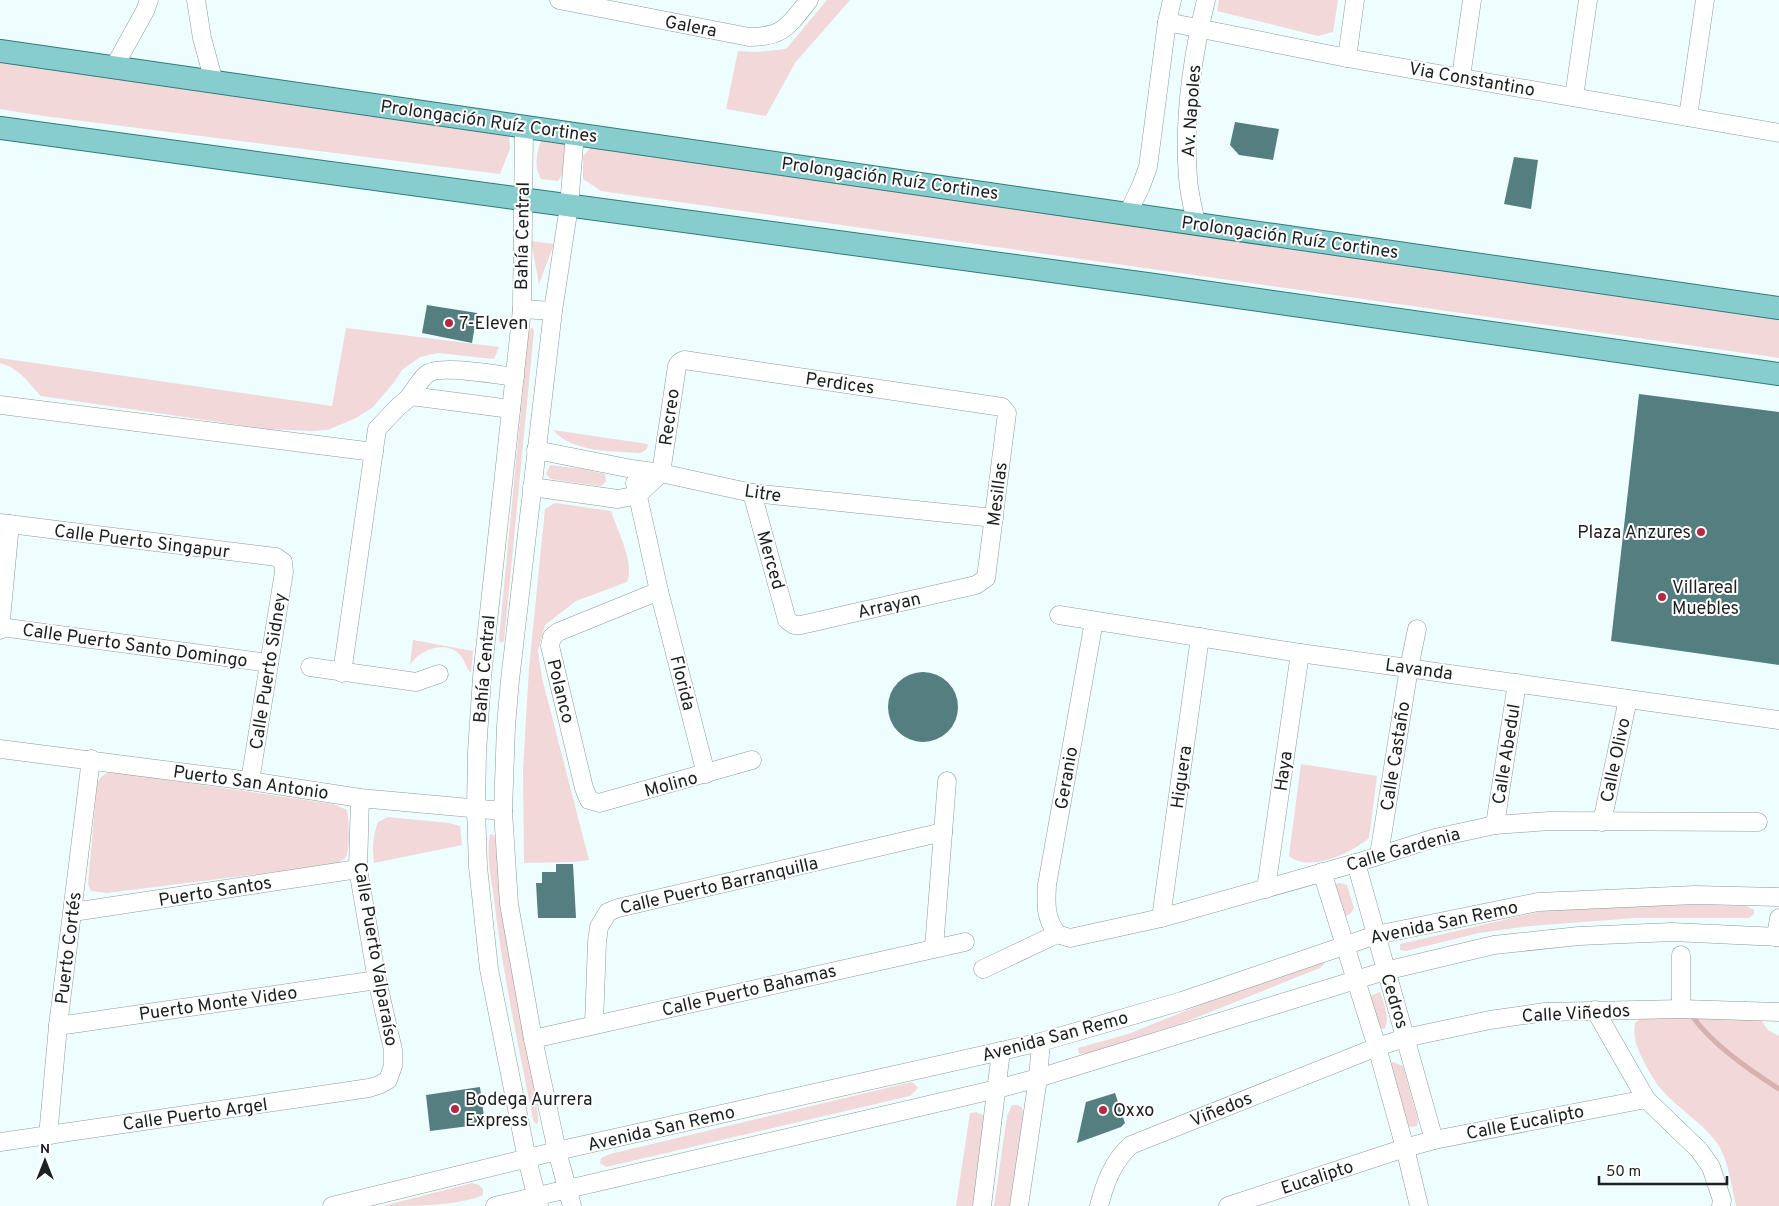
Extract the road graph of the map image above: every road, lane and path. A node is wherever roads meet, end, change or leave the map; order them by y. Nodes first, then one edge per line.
1 (149, 0) edge
2 (196, 0) edge
3 (559, 0) edge
4 (809, 0) edge
5 (1172, 0) edge
6 (1206, 0) edge
7 (1355, 0) edge
8 (1472, 0) edge
9 (1588, 0) edge
10 (1705, 0) edge
11 (1167, 22) junction
12 (1199, 29) junction
13 (0, 51) edge
14 (1347, 58) junction
15 (114, 67) junction
16 (1461, 77) junction
17 (214, 82) junction
18 (1574, 97) junction
19 (1688, 117) junction
20 (524, 127) junction
21 (0, 128) edge
22 (575, 133) junction
23 (1779, 133) edge
24 (522, 199) junction
25 (569, 206) junction
26 (1128, 213) junction
27 (1196, 223) junction
28 (522, 308) junction
29 (1779, 308) edge
30 (553, 311) junction
31 (680, 362) joint
32 (1779, 374) edge
33 (515, 377) junction
34 (405, 401) junction
35 (0, 405) edge
36 (1002, 407) joint
37 (511, 409) junction
38 (536, 450) junction
39 (374, 452) junction
40 (632, 469) junction
41 (661, 472) junction
42 (532, 487) junction
43 (752, 493) junction
44 (638, 495) junction
45 (994, 518) junction
46 (5, 524) edge
47 (283, 562) joint
48 (982, 582) joint
49 (659, 591) junction
50 (1059, 615) dead end
51 (1094, 621) junction
52 (794, 626) joint
53 (0, 628) edge
54 (1417, 629) dead end
55 (1200, 637) junction
56 (1300, 653) junction
57 (269, 663) junction
58 (310, 668) dead end
59 (1409, 668) junction
60 (342, 673) junction
61 (439, 674) dead end
62 (482, 677) junction
63 (510, 680) junction
64 (1517, 683) junction
65 (1628, 699) junction
66 (1779, 720) edge
67 (0, 749) edge
68 (91, 760) junction
69 (752, 760) dead end
70 (706, 774) junction
71 (250, 781) junction
72 (947, 781) dead end
73 (360, 798) junction
74 (589, 800) joint
75 (476, 808) junction
76 (503, 810) junction
77 (1602, 822) junction
78 (1758, 822) dead end
79 (1496, 825) junction
80 (943, 832) junction
81 (1379, 855) junction
82 (1356, 863) junction
83 (358, 869) junction
84 (1322, 872) junction
85 (1266, 888) junction
86 (1779, 897) edge
87 (73, 912) junction
88 (1161, 918) junction
89 (1779, 918) edge
90 (1057, 934) junction
91 (1376, 935) junction
92 (1778, 937) edge
93 (965, 942) dead end
94 (1344, 945) junction
95 (934, 948) junction
96 (1681, 955) dead end
97 (982, 969) dead end
98 (1386, 971) junction
99 (377, 980) junction
100 (1356, 981) junction
101 (1681, 1009) junction
102 (1595, 1010) junction
103 (1779, 1012) edge
104 (594, 1024) junction
105 (58, 1026) junction
106 (1406, 1038) junction
107 (533, 1039) junction
108 (1041, 1042) junction
109 (1377, 1047) junction
110 (1001, 1051) junction
111 (1038, 1078) junction
112 (388, 1080) joint
113 (997, 1089) junction
114 (1646, 1099) junction
115 (48, 1136) junction
116 (1434, 1140) junction
117 (0, 1142) edge
118 (1405, 1148) junction
119 (557, 1151) junction
120 (527, 1159) junction
121 (567, 1188) junction
122 (537, 1201) edge
123 (332, 1206) edge
124 (495, 1206) edge
125 (572, 1206) edge
126 (982, 1206) edge
127 (1019, 1206) edge
128 (1099, 1206) edge
129 (1228, 1206) edge
130 (1419, 1206) edge
131 (1721, 1206) edge

1 - 15 street
2 - 17 street
3 - 4 street, Galera
5 - 11 street, Av. Napoles
6 - 12 street, Av. Napoles
7 - 14 street
8 - 16 street
9 - 18 street
10 - 19 street
11 - 12 street, Via Constantino
11 - 26 street, Av. Napoles
12 - 14 street, Via Constantino
12 - 27 street, Av. Napoles
13 - 15 main road, Prolongación Ruíz Cortines
14 - 16 street, Via Constantino
15 - 17 main road, Prolongación Ruíz Cortines
16 - 18 street, Via Constantino
17 - 20 main road, Prolongación Ruíz Cortines
18 - 19 street, Via Constantino
19 - 23 street, Via Constantino
20 - 22 main road, Prolongación Ruíz Cortines
20 - 24 street, Bahía Central
21 - 24 main road
22 - 25 street, Bahía Central
22 - 26 main road, Prolongación Ruíz Cortines
24 - 25 main road
24 - 28 street, Bahía Central
25 - 30 street, Bahía Central
25 - 32 main road
26 - 27 main road, Prolongación Ruíz Cortines
27 - 29 main road, Prolongación Ruíz Cortines
28 - 30 street
28 - 33 street, Bahía Central
30 - 38 street, Bahía Central
31 - 36 street, Perdices
31 - 41 street, Recreo
33 - 34 street
33 - 37 street, Bahía Central
34 - 37 street
34 - 39 street
35 - 39 street
36 - 45 street, Mesillas
37 - 62 street, Bahía Central
38 - 40 street, Litre
38 - 42 street, Bahía Central
39 - 60 street
40 - 41 street, Litre
40 - 44 street, Florida
41 - 43 street, Litre
41 - 44 street
42 - 44 street
42 - 63 street, Bahía Central
43 - 45 street, Litre
43 - 52 street, Merced
44 - 49 street, Florida
45 - 48 street, Mesillas
46 - 47 street, Calle Puerto Singapur
46 - 53 street
47 - 57 street, Calle Puerto Sidney
48 - 52 street, Arrayan
49 - 70 street, Florida
49 - 74 street, Polanco
50 - 51 street, Lavanda
51 - 55 street, Lavanda
51 - 90 street, Geranio
53 - 57 street, Calle Puerto Santo Domingo
54 - 59 street, Calle Castaño
55 - 56 street, Lavanda
55 - 88 street, Higuera
56 - 59 street, Lavanda
56 - 85 street, Haya
57 - 71 street, Calle Puerto Sidney
58 - 60 street
59 - 64 street, Lavanda
59 - 81 street, Calle Castaño
60 - 61 street
62 - 63 street
62 - 75 street, Bahía Central
63 - 76 street, Bahía Central
64 - 65 street, Lavanda
64 - 79 street, Calle Abedul
65 - 66 street, Lavanda
65 - 77 street, Calle Olivo
67 - 68 street, Puerto San Antonio
68 - 71 street, Puerto San Antonio
68 - 87 street, Puerto Cortés
69 - 70 street, Molino
70 - 74 street, Molino
71 - 73 street, Puerto San Antonio
72 - 80 street
73 - 75 street, Puerto San Antonio
73 - 83 street, Calle Puerto Valparaíso
75 - 76 street, Puerto San Antonio
75 - 120 street, Bahía Central
76 - 107 street, Bahía Central
77 - 78 street, Calle Gardenia
77 - 79 street, Calle Gardenia
79 - 81 street, Calle Gardenia
80 - 95 street
80 - 104 street, Calle Puerto Barranquilla
81 - 82 street, Calle Gardenia
82 - 84 street, Calle Gardenia
82 - 91 street, Cedros
83 - 87 street, Puerto Santos
83 - 99 street, Calle Puerto Valparaíso
84 - 85 street, Calle Gardenia
84 - 94 street, Cedros
85 - 88 street, Calle Gardenia
86 - 91 street, Avenida San Remo
87 - 105 street, Puerto Cortés
88 - 90 street, Calle Gardenia
89 - 92 street
90 - 97 street
91 - 94 street, Avenida San Remo
91 - 98 street, Cedros
92 - 98 street, Avenida San Remo
93 - 95 street, Calle Puerto Bahamas
94 - 100 street, Cedros
94 - 108 street, Avenida San Remo
95 - 104 street, Calle Puerto Bahamas
96 - 101 street
98 - 100 street, Avenida San Remo
98 - 106 street, Cedros
99 - 105 street, Puerto Monte Video
99 - 112 street, Calle Puerto Valparaíso
100 - 109 street, Cedros
100 - 111 street, Avenida San Remo
101 - 102 street, Calle Viñedos
101 - 103 street, Calle Viñedos
102 - 106 street, Calle Viñedos
102 - 114 street
104 - 107 street, Calle Puerto Bahamas
105 - 115 street, Puerto Cortés
106 - 109 street, Calle Viñedos
106 - 116 street, Cedros
107 - 119 street, Bahía Central
108 - 110 street, Avenida San Remo
108 - 111 street
109 - 118 street, Cedros
109 - 128 street, Viñedos
110 - 113 street
110 - 119 street, Avenida San Remo
111 - 113 street, Avenida San Remo
111 - 127 street
112 - 115 street, Calle Puerto Argel
113 - 121 street, Avenida San Remo
113 - 126 street
114 - 116 street, Calle Eucalipto
114 - 131 street
115 - 117 street, Calle Puerto Argel
116 - 118 street, Calle Eucalipto
118 - 129 street, Eucalipto
118 - 130 street, Cedros
119 - 120 street, Avenida San Remo
119 - 121 street, Bahía Central
120 - 122 street, Bahía Central
120 - 123 street, Avenida San Remo
121 - 122 street, Avenida San Remo
121 - 125 street, Bahía Central
122 - 124 street, Avenida San Remo

